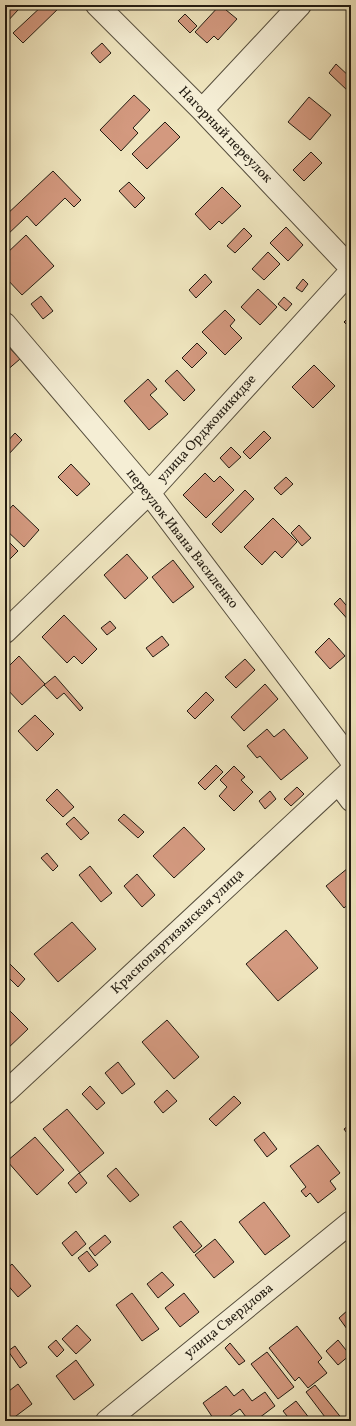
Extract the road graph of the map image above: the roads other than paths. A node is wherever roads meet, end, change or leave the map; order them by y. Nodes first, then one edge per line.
1 (97, 5) edge
2 (300, 5) edge
3 (202, 110) junction
4 (351, 269) edge
5 (5, 324) edge
6 (149, 493) junction
7 (5, 632) edge
8 (351, 760) edge
9 (347, 785) edge
10 (5, 1093) edge
11 (351, 1222) edge
12 (107, 1421) edge

1 - 3 street, Нагорный переулок
2 - 3 street
3 - 4 street, Нагорный переулок
4 - 6 street, улица Орджоникидзе
5 - 6 street, переулок Ивана Василенко
6 - 7 street, улица Орджоникидзе
6 - 8 street, переулок Ивана Василенко
9 - 10 street, Краснопартизанская улица
11 - 12 street, улица Свердлова

